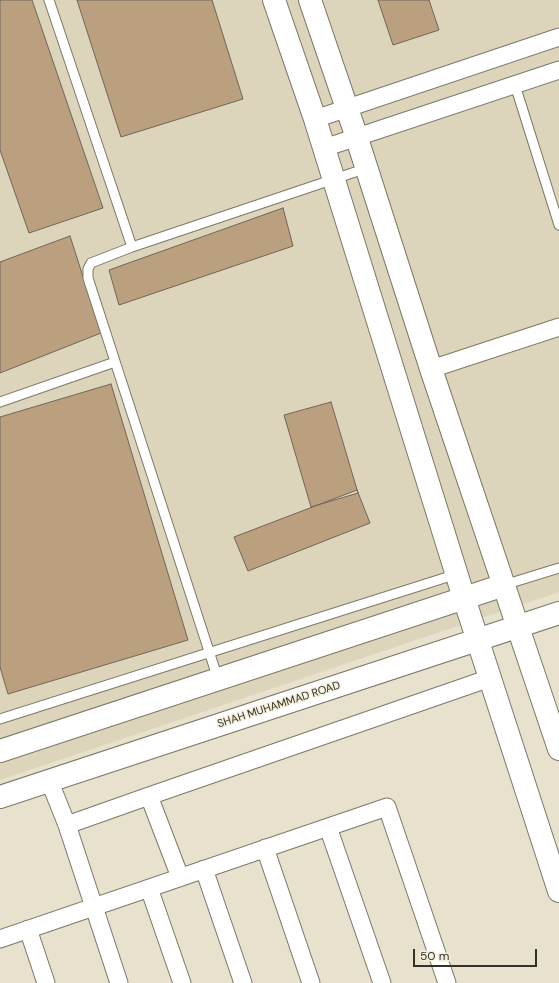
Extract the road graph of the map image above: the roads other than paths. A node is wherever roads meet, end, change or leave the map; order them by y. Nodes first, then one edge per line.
1 (49, 0) edge
2 (274, 0) edge
3 (310, 0) edge
4 (559, 37) edge
5 (559, 70) edge
6 (515, 84) junction
7 (347, 107) junction
8 (315, 119) junction
9 (357, 137) junction
10 (324, 148) junction
11 (366, 168) junction
12 (334, 180) junction
13 (559, 225) edge
14 (132, 247) junction
15 (559, 327) edge
16 (115, 362) junction
17 (431, 369) junction
18 (0, 402) edge
19 (559, 568) edge
20 (457, 574) junction
21 (504, 585) junction
22 (464, 598) junction
23 (559, 613) edge
24 (518, 626) junction
25 (478, 640) junction
26 (210, 652) junction
27 (490, 678) junction
28 (218, 679) junction
29 (0, 719) edge
30 (559, 749) edge
31 (0, 751) edge
32 (49, 780) junction
33 (149, 796) junction
34 (0, 797) edge
35 (67, 825) junction
36 (328, 827) junction
37 (265, 848) junction
38 (204, 869) junction
39 (180, 877) junction
40 (149, 888) junction
41 (559, 891) edge
42 (94, 907) junction
43 (28, 929) junction
44 (0, 939) edge
45 (46, 983) edge
46 (119, 983) edge
47 (182, 983) edge
48 (244, 983) edge
49 (311, 983) edge
50 (382, 983) edge
51 (447, 983) edge

1 - 14 lane
2 - 8 street
3 - 7 street
4 - 7 street
5 - 6 street
6 - 9 street
6 - 13 lane
7 - 8 street
7 - 9 street
8 - 10 street
9 - 10 street
9 - 11 street
10 - 12 street
11 - 12 lane
11 - 17 street
12 - 14 lane
12 - 20 street
14 - 16 lane
15 - 17 street
16 - 18 lane
16 - 26 lane
17 - 21 street
19 - 21 lane
20 - 22 street
20 - 26 lane
21 - 22 street
21 - 24 street
22 - 25 street
22 - 28 street
23 - 24 street, SHAH MUHAMMAD ROAD
24 - 25 street, SHAH MUHAMMAD ROAD
24 - 30 street
25 - 27 street
25 - 32 street, SHAH MUHAMMAD ROAD
26 - 28 lane
26 - 29 lane
27 - 33 street
27 - 41 street
28 - 31 street
32 - 34 street, SHAH MUHAMMAD ROAD
32 - 35 street
33 - 35 street
33 - 39 street
35 - 42 street
36 - 37 street
36 - 50 street
36 - 51 street
37 - 38 street
37 - 49 street
38 - 39 street
38 - 48 street
39 - 40 street
40 - 42 street
40 - 47 street
42 - 43 street
42 - 46 street
43 - 44 street
43 - 45 street

